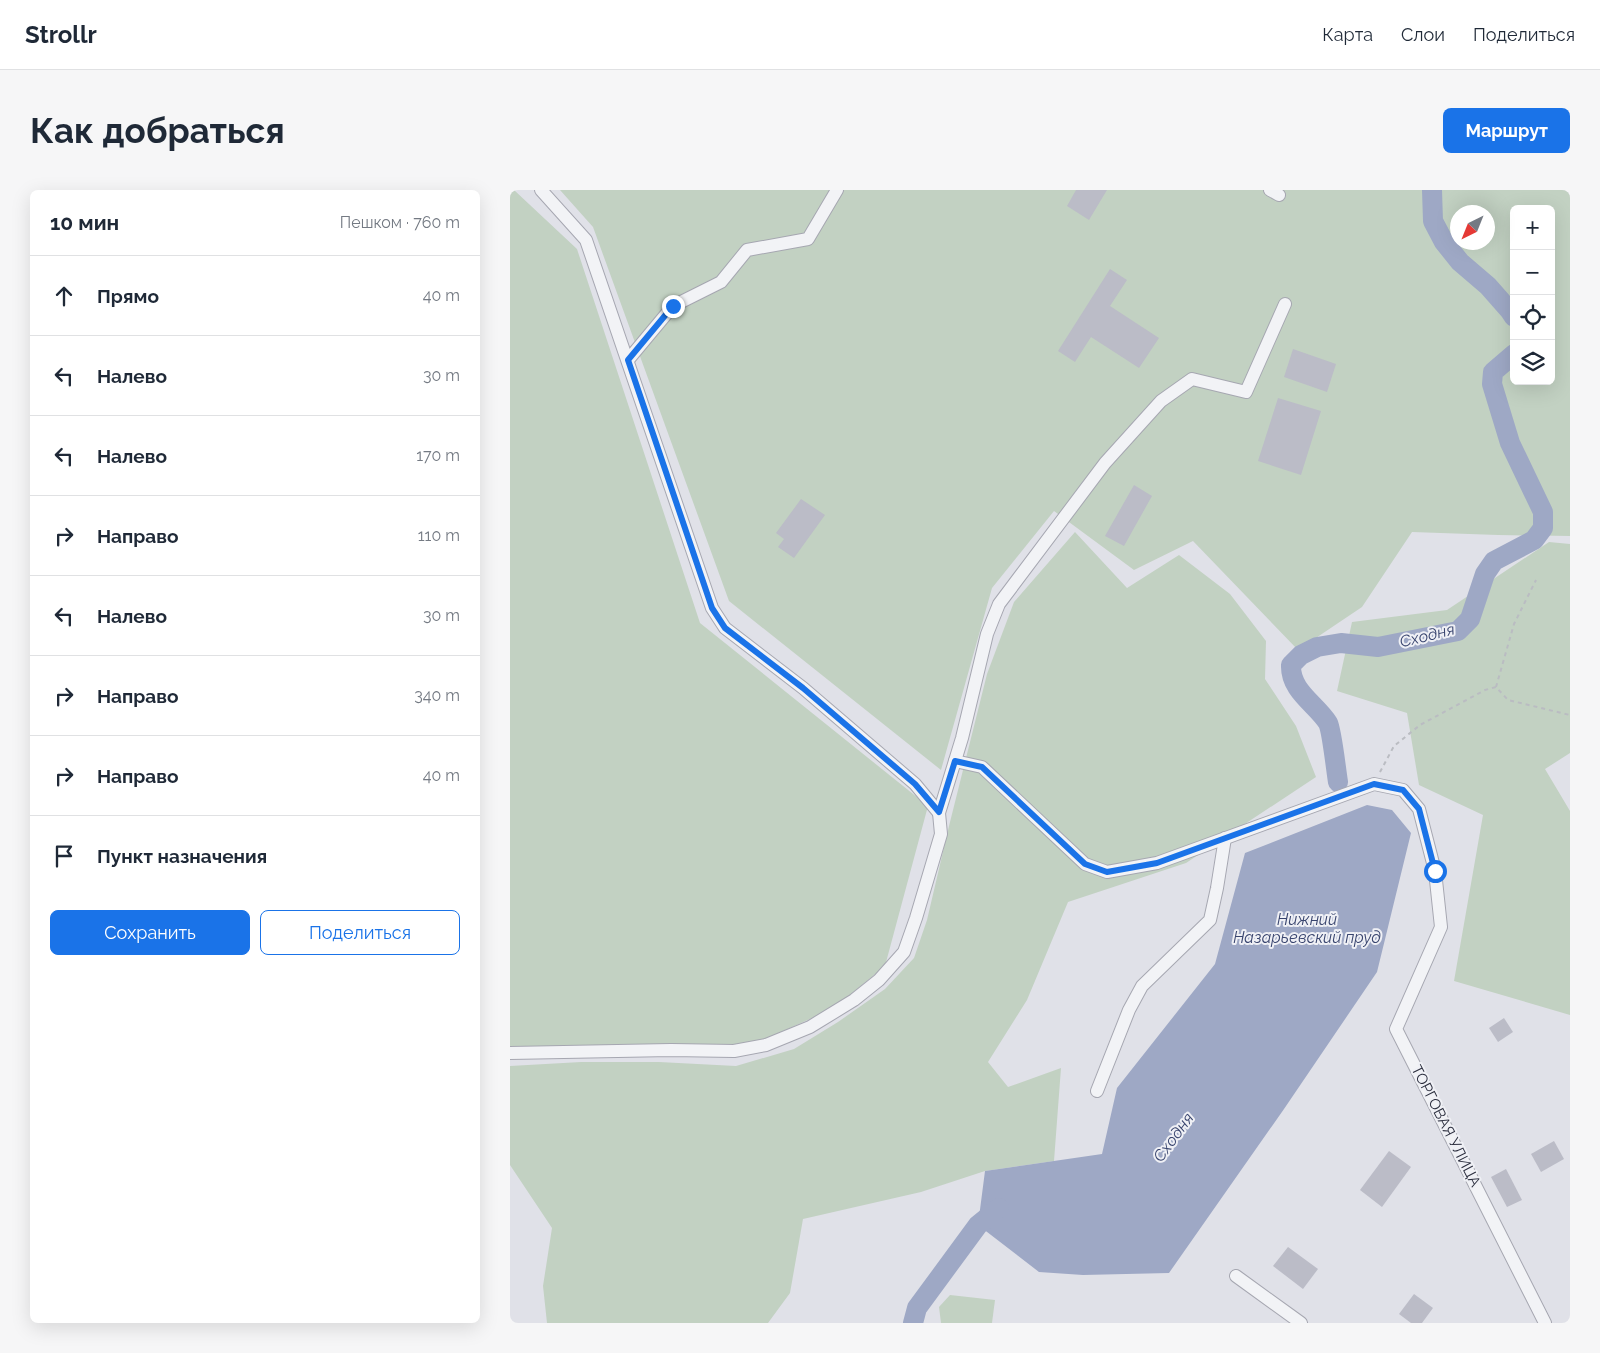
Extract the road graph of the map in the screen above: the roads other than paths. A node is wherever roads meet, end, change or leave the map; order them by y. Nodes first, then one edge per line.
1 (541, 190) edge
2 (837, 190) edge
3 (1285, 304) dead end
4 (628, 360) junction
5 (955, 761) junction
6 (939, 812) junction
7 (1224, 838) junction
8 (510, 1053) edge
9 (1097, 1091) dead end
10 (1236, 1276) dead end
11 (1301, 1323) edge
12 (1545, 1323) edge

1 - 4 street
2 - 4 street
3 - 5 street
4 - 6 street
5 - 6 street
5 - 7 street
6 - 8 street
7 - 9 street
7 - 12 street, ТОРГОВАЯ УЛИЦА
10 - 11 street

